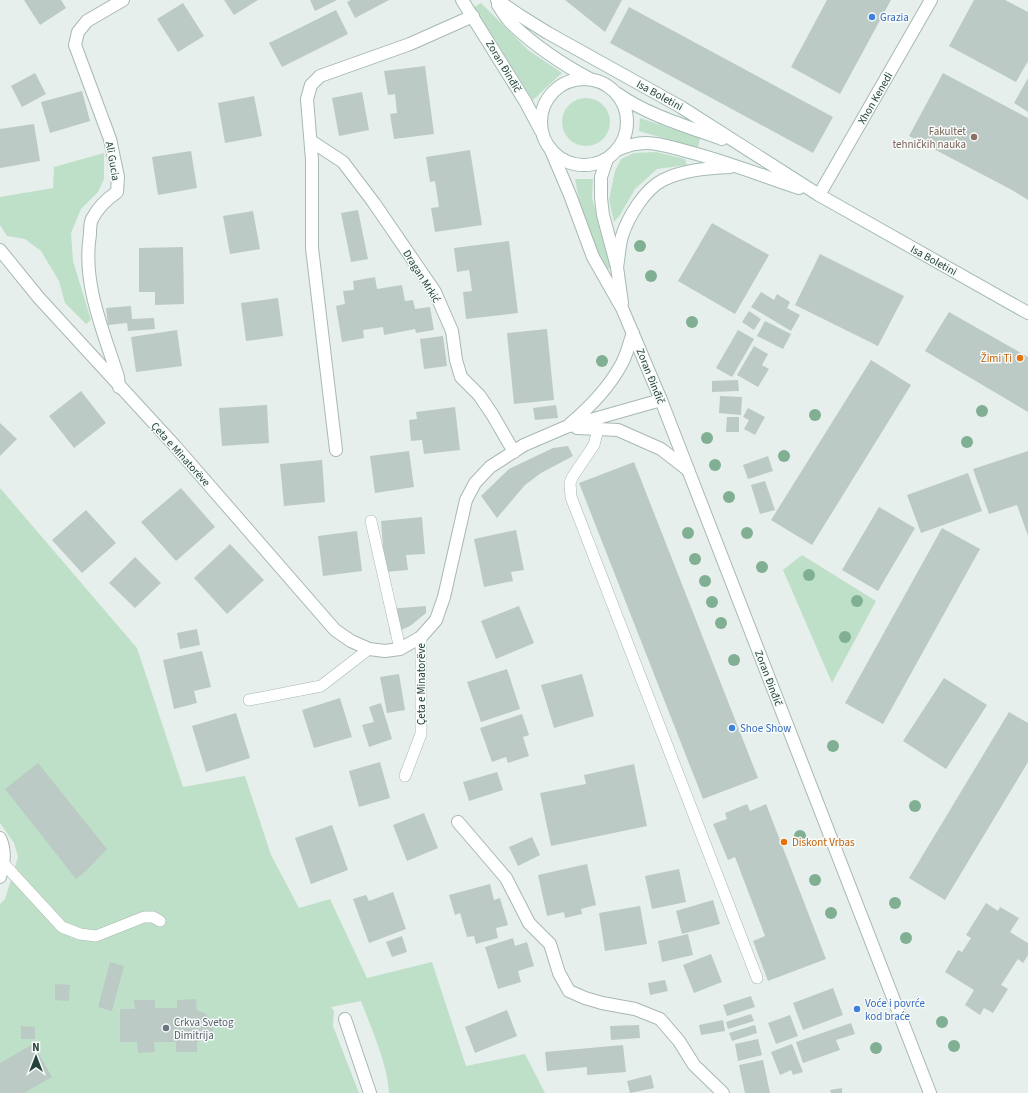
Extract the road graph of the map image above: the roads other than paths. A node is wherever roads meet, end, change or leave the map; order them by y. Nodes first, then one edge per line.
1 (123, 0) edge
2 (462, 0) edge
3 (494, 0) edge
4 (497, 0) edge
5 (931, 0) edge
6 (473, 16) junction
7 (591, 80) junction
8 (611, 89) junction
9 (543, 133) junction
10 (311, 141) junction
11 (550, 148) junction
12 (746, 148) junction
13 (617, 150) junction
14 (607, 159) junction
15 (736, 166) junction
16 (819, 195) junction
17 (0, 250) edge
18 (617, 267) junction
19 (622, 308) junction
20 (1028, 313) edge
21 (633, 333) junction
22 (119, 387) junction
23 (661, 400) junction
24 (566, 427) junction
25 (598, 429) junction
26 (336, 450) dead end
27 (514, 452) junction
28 (688, 470) junction
29 (371, 521) dead end
30 (421, 637) junction
31 (369, 649) junction
32 (400, 649) junction
33 (249, 700) dead end
34 (405, 776) dead end
35 (458, 822) dead end
36 (0, 838) edge
37 (4, 864) junction
38 (0, 877) edge
39 (160, 921) dead end
40 (757, 978) dead end
41 (345, 1019) dead end
42 (370, 1093) edge
43 (723, 1093) edge
44 (930, 1093) edge

1 - 22 street, Ali Gucia
2 - 6 street, Zoran Đinđič
3 - 7 street
4 - 12 street, Isa Boletini
5 - 16 street, Xhon Kenedi
6 - 9 street, Zoran Đinđič
6 - 10 street
7 - 8 street, Zoran Đinđič
7 - 9 street, Zoran Đinđič
8 - 12 street
8 - 13 street, Zoran Đinđič
9 - 11 street, Zoran Đinđič
10 - 26 street
10 - 27 street, Dragan Mrkić
11 - 14 street, Zoran Đinđič
11 - 19 street, Zoran Đinđič
12 - 16 street, Isa Boletini
13 - 14 street, Zoran Đinđič
13 - 15 street, Isa Boletini
14 - 18 street, Zoran Đinđič
15 - 16 street, Isa Boletini
15 - 18 street
16 - 20 street, Isa Boletini
17 - 22 street, Çeta e Minatorëve
18 - 19 street, Zoran Đinđič
19 - 21 street, Zoran Đinđič
21 - 23 street, Zoran Đinđič
21 - 24 street, Çeta e Minatorëve
22 - 31 street, Çeta e Minatorëve
23 - 24 street, Çeta e Minatorëve
23 - 28 street, Zoran Đinđič
24 - 25 street, Çeta e Minatorëve
24 - 27 street, Çeta e Minatorëve
25 - 28 street, Çeta e Minatorëve
25 - 40 lane
27 - 30 street, Çeta e Minatorëve
28 - 44 street, Zoran Đinđič
29 - 32 lane, Çeta e Minatorëve
30 - 32 street, Çeta e Minatorëve
30 - 34 lane, Çeta e Minatorëve
31 - 32 street, Çeta e Minatorëve
31 - 33 lane
35 - 43 street
36 - 37 street
37 - 38 street
37 - 39 lane
41 - 42 street

